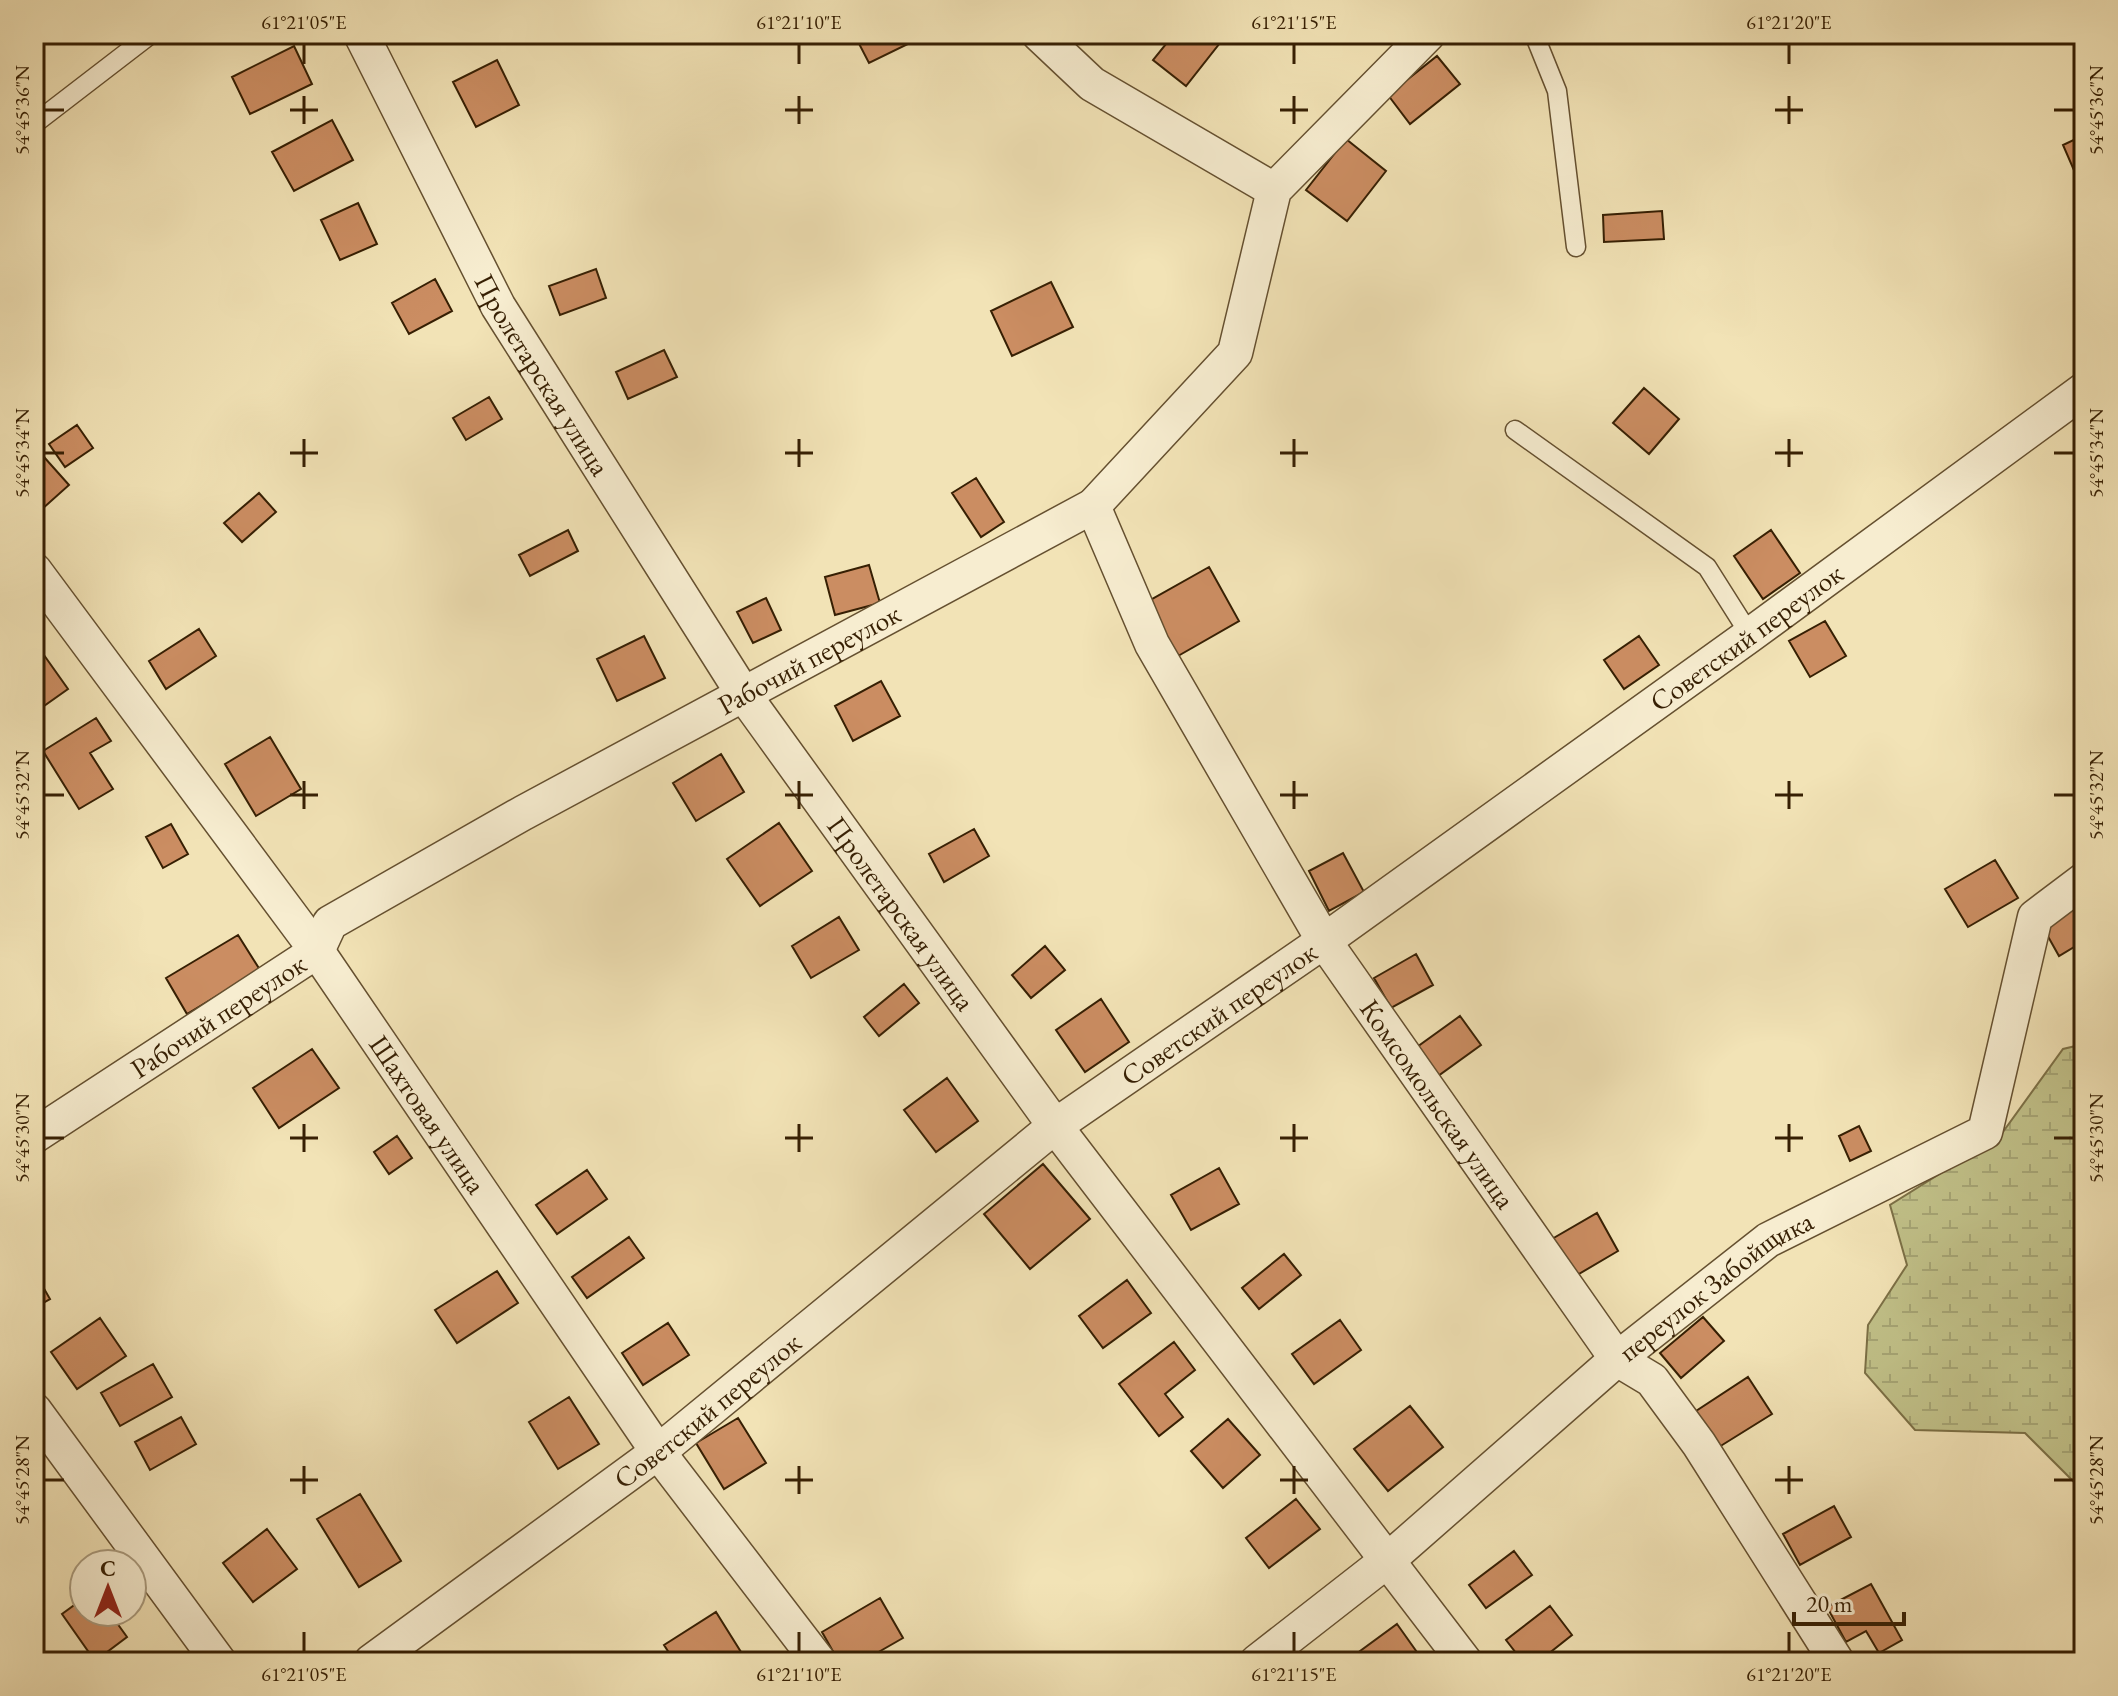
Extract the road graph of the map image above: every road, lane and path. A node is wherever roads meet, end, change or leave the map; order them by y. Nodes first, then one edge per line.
1 (151, 34) edge
2 (361, 34) edge
3 (1039, 34) edge
4 (1428, 34) edge
5 (1534, 34) edge
6 (34, 124) edge
7 (1274, 190) junction
8 (1576, 247) dead end
9 (2084, 390) edge
10 (1515, 430) dead end
11 (1093, 506) junction
12 (36, 576) edge
13 (1750, 635) junction
14 (744, 695) junction
15 (2084, 880) edge
16 (1324, 941) junction
17 (317, 951) junction
18 (1055, 1126) junction
19 (34, 1136) edge
20 (1617, 1359) junction
21 (34, 1410) edge
22 (658, 1452) junction
23 (1389, 1559) junction
24 (219, 1662) edge
25 (371, 1662) edge
26 (819, 1662) edge
27 (1257, 1662) edge
28 (1465, 1662) edge
29 (1837, 1662) edge

1 - 6 lane
2 - 14 street, Пролетарская улица
3 - 7 street
4 - 7 street
5 - 8 lane
7 - 11 street, Рабочий переулок
9 - 13 street, Советский переулок
10 - 13 lane
11 - 14 street, Рабочий переулок
11 - 16 street, Комсомольская улица
12 - 17 street, Шахтовая улица
13 - 16 street, Советский переулок
14 - 17 street, Рабочий переулок
14 - 18 street, Пролетарская улица
15 - 20 street, переулок Забойщика
16 - 18 street, Советский переулок
16 - 20 street, Комсомольская улица
17 - 19 street, Рабочий переулок
17 - 22 street, Шахтовая улица
18 - 22 street, Советский переулок
18 - 23 street, Пролетарская улица
20 - 23 street, переулок Забойщика
20 - 29 street, Комсомольская улица
21 - 24 street
22 - 25 street, Советский переулок
22 - 26 street, Шахтовая улица
23 - 27 street, переулок Забойщика
23 - 28 street, Пролетарская улица

